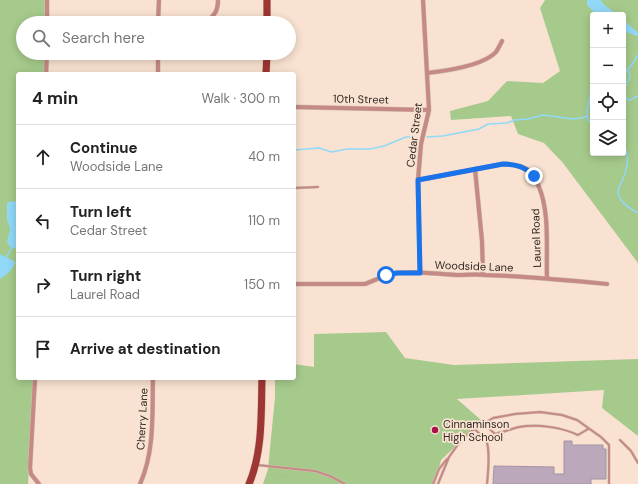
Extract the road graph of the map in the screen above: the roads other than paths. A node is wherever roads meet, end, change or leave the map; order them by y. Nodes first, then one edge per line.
1 (47, 0) edge
2 (159, 0) edge
3 (218, 0) edge
4 (267, 0) edge
5 (422, 0) edge
6 (47, 16) edge
7 (158, 16) edge
8 (214, 16) edge
9 (267, 16) edge
10 (502, 42) dead end
11 (47, 60) edge
12 (158, 60) edge
13 (267, 60) edge
14 (46, 72) edge
15 (158, 72) edge
16 (266, 72) edge
17 (427, 73) junction
18 (296, 107) edge
19 (429, 110) junction
20 (475, 169) junction
21 (418, 180) junction
22 (318, 187) dead end
23 (296, 188) edge
24 (420, 273) junction
25 (483, 274) junction
26 (547, 278) junction
27 (296, 284) edge
28 (607, 284) dead end
29 (35, 380) edge
30 (152, 380) edge
31 (262, 380) edge
32 (483, 423) junction
33 (475, 429) junction
34 (588, 429) junction
35 (620, 440) dead end
36 (449, 457) junction
37 (638, 463) edge
38 (255, 464) junction
39 (39, 484) edge
40 (140, 484) edge
41 (249, 484) edge
42 (345, 484) edge
43 (433, 484) edge
44 (438, 484) edge
45 (487, 484) edge
46 (609, 484) edge

1 - 6 street
2 - 7 street
3 - 8 street
4 - 9 main road
5 - 17 street, Cedar Street
10 - 17 street
11 - 14 street
12 - 15 street
13 - 16 main road
17 - 19 street, Cedar Street
18 - 19 street, 10th Street
19 - 21 street, Cedar Street
20 - 21 street, Laurel Road
20 - 25 street
20 - 26 street, Laurel Road
21 - 24 street, Cedar Street
22 - 23 lane
24 - 25 street, Woodside Lane
24 - 27 street, Woodside Lane
25 - 26 street, Woodside Lane
26 - 28 street, Woodside Lane
29 - 39 street
30 - 40 street, Cherry Lane
31 - 38 main road
32 - 33 lane
32 - 34 lane
32 - 34 lane
33 - 36 lane
33 - 45 lane
34 - 46 lane
35 - 37 lane
36 - 43 lane
36 - 44 lane
38 - 41 main road
38 - 42 lane

